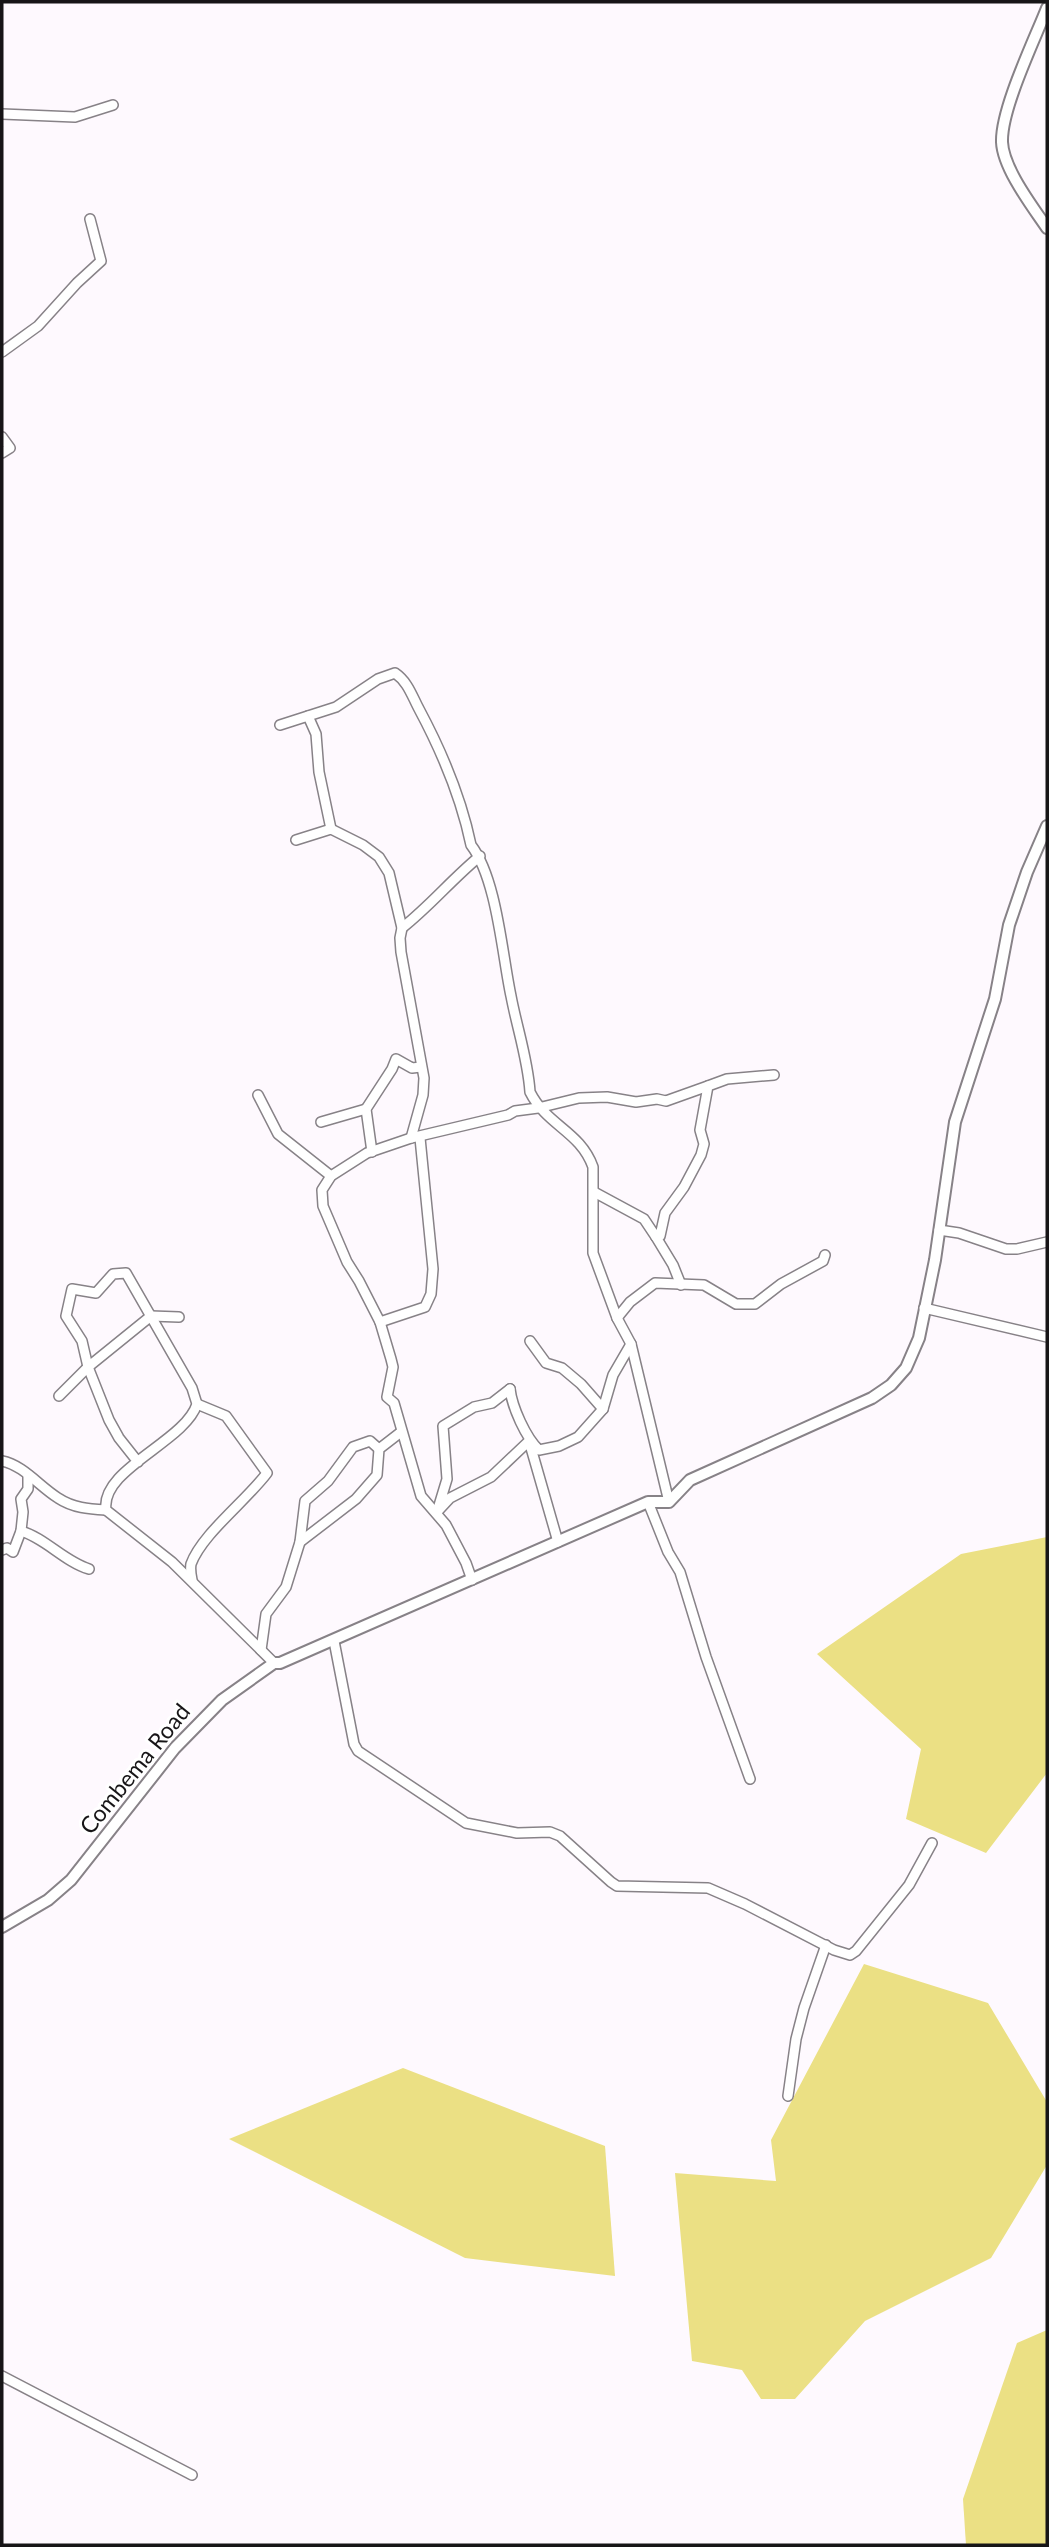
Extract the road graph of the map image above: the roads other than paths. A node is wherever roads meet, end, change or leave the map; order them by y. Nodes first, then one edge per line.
1 (1047, 8) edge
2 (113, 105) dead end
3 (2, 114) edge
4 (90, 219) dead end
5 (1047, 228) edge
6 (2, 352) edge
7 (2, 437) edge
8 (2, 453) edge
9 (308, 716) junction
10 (280, 725) dead end
11 (1047, 826) edge
12 (331, 829) junction
13 (296, 840) dead end
14 (480, 856) junction
15 (402, 928) junction
16 (421, 1068) junction
17 (774, 1075) dead end
18 (708, 1086) junction
19 (258, 1094) dead end
20 (538, 1108) junction
21 (366, 1109) junction
22 (321, 1122) dead end
23 (415, 1138) junction
24 (372, 1152) junction
25 (331, 1176) junction
26 (594, 1192) junction
27 (939, 1230) junction
28 (656, 1237) junction
29 (1047, 1242) edge
30 (825, 1255) dead end
31 (681, 1285) junction
32 (924, 1308) junction
33 (150, 1316) junction
34 (179, 1317) dead end
35 (617, 1318) junction
36 (380, 1322) junction
37 (1047, 1337) edge
38 (530, 1341) dead end
39 (631, 1344) junction
40 (88, 1367) junction
41 (59, 1396) dead end
42 (197, 1404) junction
43 (603, 1409) junction
44 (401, 1432) junction
45 (529, 1441) junction
46 (379, 1449) junction
47 (2, 1461) edge
48 (138, 1462) junction
49 (28, 1475) junction
50 (648, 1502) junction
51 (669, 1502) junction
52 (106, 1510) junction
53 (437, 1512) junction
54 (21, 1531) junction
55 (300, 1542) junction
56 (558, 1542) junction
57 (2, 1550) edge
58 (89, 1569) dead end
59 (192, 1580) junction
60 (472, 1580) junction
61 (334, 1641) junction
62 (261, 1650) junction
63 (274, 1662) junction
64 (750, 1779) dead end
65 (932, 1843) dead end
66 (2, 1927) edge
67 (826, 1945) junction
68 (788, 2096) dead end
69 (2, 2376) edge
70 (192, 2475) dead end

1 - 5 street
2 - 3 street
4 - 6 street
7 - 8 street
9 - 10 street
9 - 12 street
9 - 14 street
11 - 27 street
12 - 13 street
12 - 15 street
14 - 15 street
14 - 20 street
15 - 16 street
16 - 21 street
16 - 23 street
17 - 18 street
18 - 20 street
18 - 28 street
19 - 25 street
20 - 23 street
20 - 26 street
21 - 22 street
21 - 24 street
23 - 24 street
23 - 36 street
24 - 25 street
25 - 36 street
26 - 28 street
26 - 35 street
27 - 29 street
27 - 32 street
28 - 31 street
30 - 31 street
31 - 35 street
32 - 37 street
32 - 51 street
33 - 34 street
33 - 40 street
33 - 40 street
33 - 42 street
35 - 39 street
36 - 44 street
38 - 43 street
39 - 43 street
39 - 51 street
40 - 41 street
40 - 48 street
42 - 48 street
42 - 59 street
43 - 45 street
44 - 46 street
44 - 53 street
45 - 53 street
45 - 53 street
45 - 56 street
46 - 55 street
46 - 55 street
47 - 49 street
48 - 52 street
49 - 52 street
49 - 54 street
50 - 51 street
50 - 56 street, Combema Road
50 - 64 street
52 - 59 street
53 - 60 street
54 - 57 street
54 - 58 street
55 - 62 street
56 - 60 street, Combema Road
59 - 62 street
60 - 61 street, Combema Road
61 - 63 street, Combema Road
61 - 67 street
62 - 63 street
63 - 66 street, Combema Road
65 - 67 street
67 - 68 street
69 - 70 street

